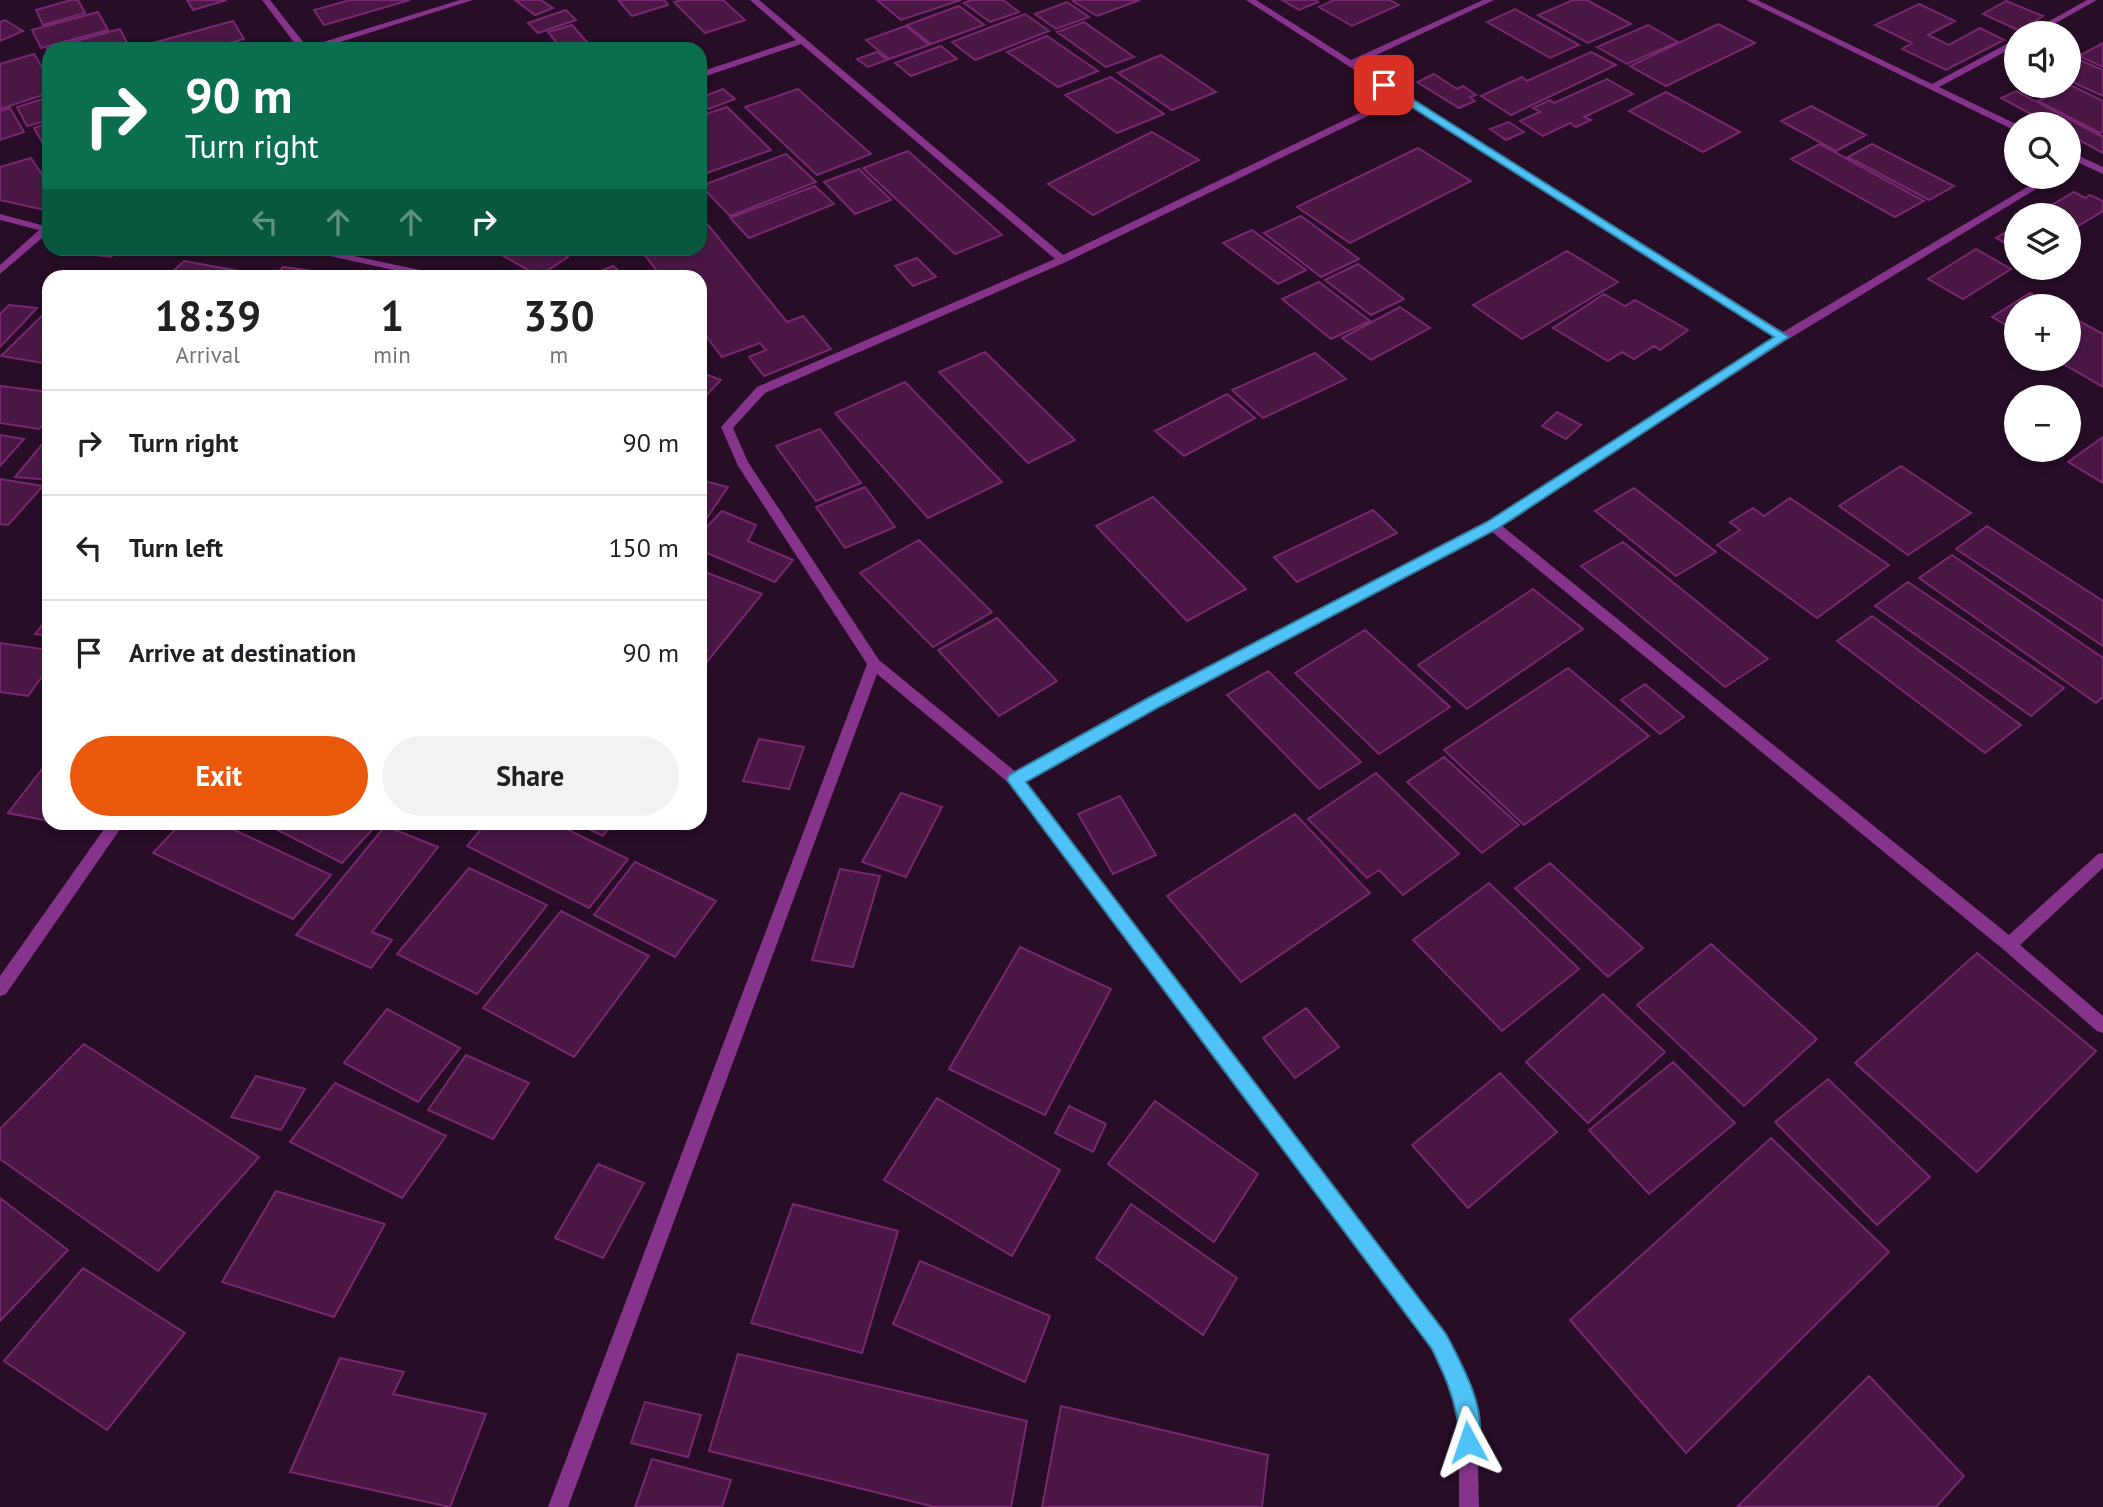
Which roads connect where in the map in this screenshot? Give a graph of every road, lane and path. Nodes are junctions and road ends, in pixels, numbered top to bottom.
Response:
1 (266, 0) edge
2 (469, 0) edge
3 (754, 0) edge
4 (1250, 0) edge
5 (1490, 0) edge
6 (1750, 0) edge
7 (2093, 0) edge
8 (2054, 21) edge
9 (802, 41) junction
10 (301, 42) edge
11 (330, 42) edge
12 (2004, 49) edge
13 (1350, 64) junction
14 (707, 73) edge
15 (1933, 87) junction
16 (1401, 96) junction
17 (2004, 122) edge
18 (2081, 160) edge
19 (2103, 171) edge
20 (2031, 189) edge
21 (0, 217) edge
22 (42, 227) edge
23 (42, 233) edge
24 (337, 256) edge
25 (1062, 260) junction
26 (405, 270) edge
27 (0, 271) edge
28 (1783, 337) junction
29 (1492, 525) junction
30 (874, 664) junction
31 (1015, 780) junction
32 (112, 830) edge
33 (2103, 859) edge
34 (2009, 945) junction
35 (0, 989) edge
36 (2103, 1026) edge
37 (558, 1507) edge
38 (1469, 1507) edge

1 - 10 street
2 - 11 street
3 - 9 street
4 - 13 street
5 - 13 street
6 - 15 street
7 - 8 street
9 - 14 street
9 - 25 street
12 - 15 street
13 - 16 street
15 - 17 street
16 - 25 street
16 - 28 street
18 - 19 street
20 - 28 street
21 - 22 street
23 - 27 street
24 - 26 street
25 - 30 street
28 - 29 street
29 - 31 street
29 - 34 street
30 - 31 street
30 - 37 street
31 - 38 street
32 - 35 street
33 - 34 street
34 - 36 street

